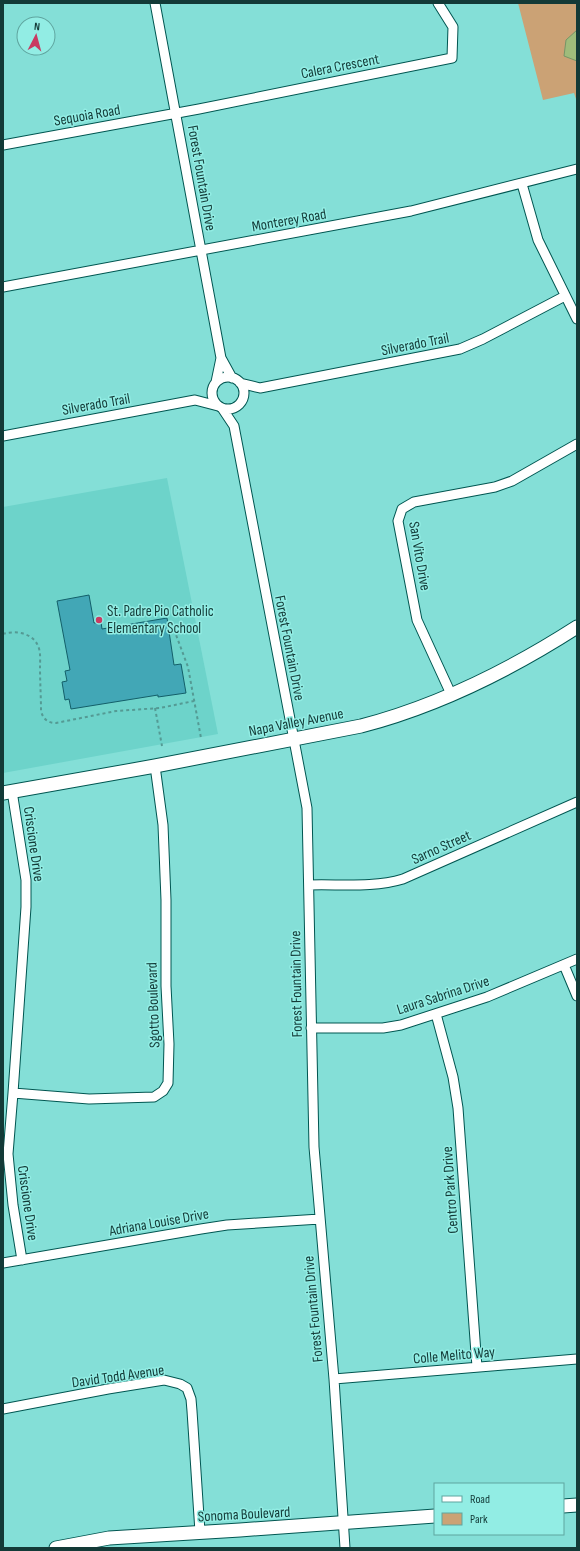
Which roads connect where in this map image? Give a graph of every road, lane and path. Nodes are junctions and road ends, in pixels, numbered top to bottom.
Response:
1 (155, 3) edge
2 (438, 3) edge
3 (176, 113) junction
4 (3, 145) edge
5 (577, 169) edge
6 (522, 184) junction
7 (201, 250) junction
8 (3, 287) edge
9 (565, 296) junction
10 (577, 319) edge
11 (221, 358) junction
12 (236, 381) junction
13 (215, 384) junction
14 (260, 388) junction
15 (195, 400) junction
16 (240, 402) junction
17 (220, 407) junction
18 (234, 426) junction
19 (3, 436) edge
20 (577, 444) edge
21 (172, 624) dead end
22 (577, 629) edge
23 (3, 634) edge
24 (451, 694) junction
25 (194, 701) junction
26 (155, 708) junction
27 (201, 738) dead end
28 (294, 739) junction
29 (162, 746) dead end
30 (155, 766) junction
31 (8, 792) edge
32 (577, 802) edge
33 (309, 885) junction
34 (577, 959) edge
35 (564, 965) junction
36 (577, 996) edge
37 (436, 1014) junction
38 (311, 1028) junction
39 (13, 1093) junction
40 (320, 1219) junction
41 (22, 1260) junction
42 (3, 1263) edge
43 (577, 1359) edge
44 (477, 1367) junction
45 (334, 1379) junction
46 (3, 1409) edge
47 (577, 1505) edge
48 (564, 1506) edge
49 (434, 1516) edge
50 (344, 1523) junction
51 (200, 1532) junction
52 (56, 1548) edge
53 (345, 1548) edge

1 - 3 street, Forest Fountain Drive
2 - 3 street, Calera Crescent
3 - 4 street, Sequoia Road
3 - 7 street, Forest Fountain Drive
5 - 6 street, Monterey Road
6 - 7 street, Monterey Road
6 - 9 street
7 - 8 street, Monterey Road
7 - 11 street, Forest Fountain Drive
9 - 10 street
9 - 14 street, Silverado Trail
11 - 12 street, Forest Fountain Drive
11 - 13 street, Forest Fountain Drive
12 - 13 street
12 - 14 street, Silverado Trail
12 - 16 street
13 - 15 street, Silverado Trail
13 - 17 street
14 - 16 street, Silverado Trail
15 - 17 street, Silverado Trail
15 - 19 street, Silverado Trail
16 - 17 street
16 - 18 street, Forest Fountain Drive
17 - 18 street, Forest Fountain Drive
18 - 28 street, Forest Fountain Drive
20 - 24 street, San Vito Drive
21 - 25 path
22 - 24 street, Napa Valley Avenue
23 - 26 path
24 - 28 street, Napa Valley Avenue
25 - 26 path
25 - 27 path
26 - 29 path
28 - 30 street, Napa Valley Avenue
28 - 33 street, Forest Fountain Drive
30 - 31 street, Napa Valley Avenue
30 - 39 street, Sgotto Boulevard
31 - 39 street, Criscione Drive
32 - 33 street, Sarno Street
33 - 38 street, Forest Fountain Drive
34 - 35 street, Laura Sabrina Drive
35 - 36 street
35 - 37 street, Laura Sabrina Drive
37 - 38 street, Laura Sabrina Drive
37 - 44 street, Centro Park Drive
38 - 40 street, Forest Fountain Drive
39 - 41 street, Criscione Drive
40 - 41 street, Adriana Louise Drive
40 - 45 street, Forest Fountain Drive
41 - 42 street, Adriana Louise Drive
43 - 44 street, Colle Melito Way
44 - 45 street, Colle Melito Way
45 - 50 street, Forest Fountain Drive
46 - 51 street, David Todd Avenue
47 - 48 street
49 - 50 street, Sonoma Boulevard
50 - 51 street, Sonoma Boulevard
50 - 53 street, Forest Fountain Drive
51 - 52 street, Sonoma Boulevard

